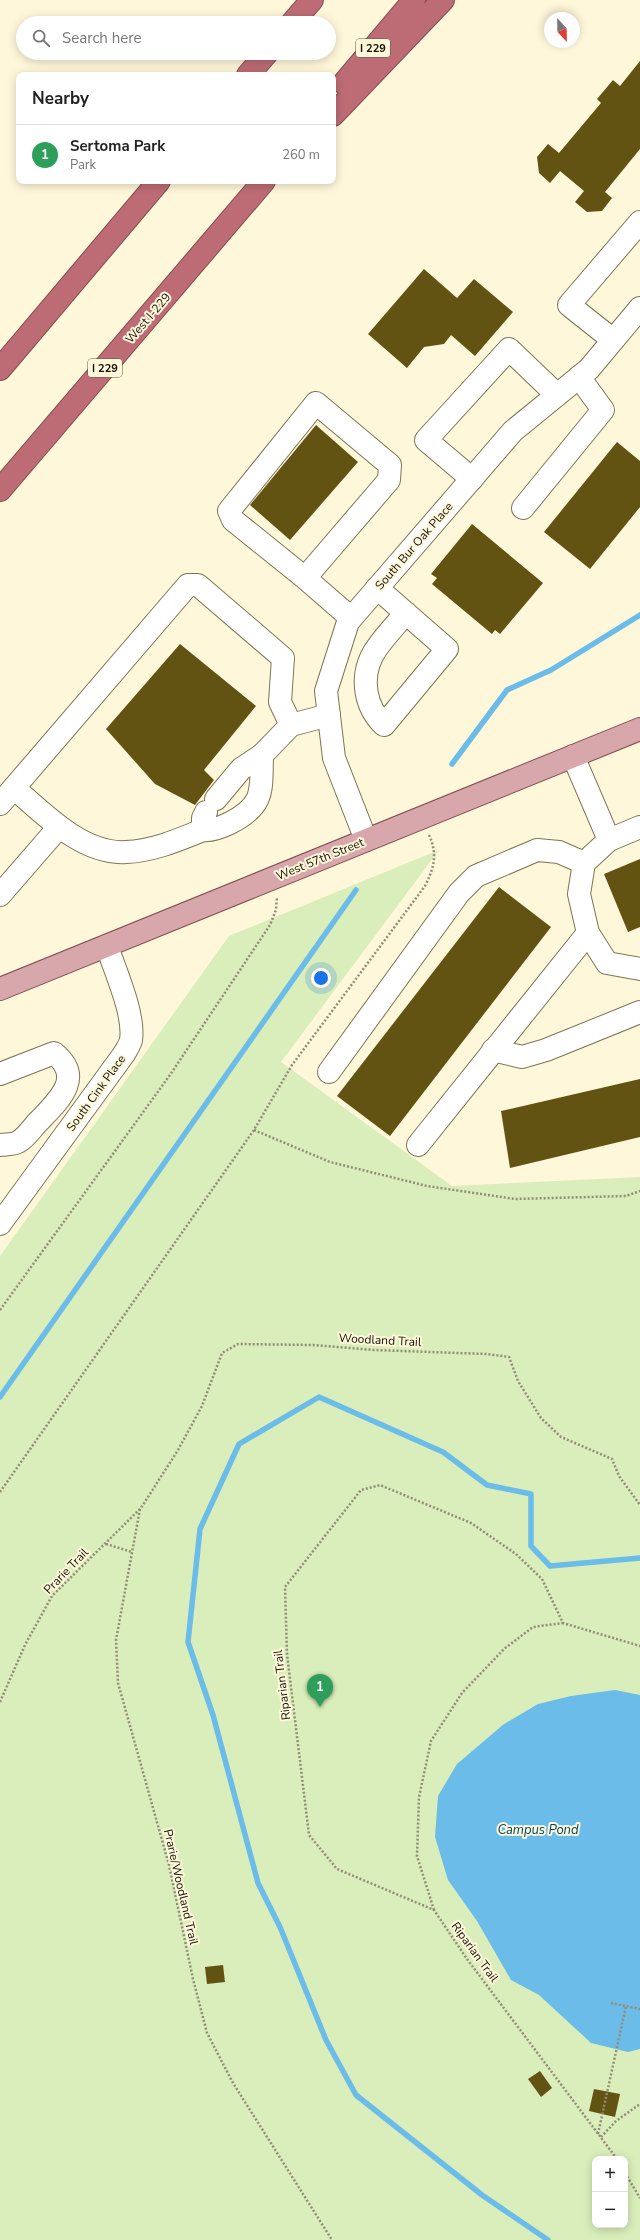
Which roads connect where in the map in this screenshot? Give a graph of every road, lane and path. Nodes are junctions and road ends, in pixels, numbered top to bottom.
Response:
1 (311, 0) edge
2 (414, 0) edge
3 (443, 0) edge
4 (299, 16) edge
5 (261, 60) edge
6 (251, 72) edge
7 (336, 93) edge
8 (336, 112) edge
9 (156, 184) edge
10 (262, 184) edge
11 (268, 184) edge
12 (640, 222) edge
13 (210, 247) junction
14 (640, 308) edge
15 (613, 340) junction
16 (0, 369) edge
17 (579, 377) junction
18 (557, 395) junction
19 (472, 479) junction
20 (0, 490) edge
21 (523, 508) dead end
22 (305, 578) junction
23 (377, 588) junction
24 (406, 613) junction
25 (351, 618) junction
26 (329, 715) junction
27 (291, 725) junction
28 (640, 729) edge
29 (262, 755) junction
30 (573, 756) junction
31 (14, 788) junction
32 (0, 804) edge
33 (208, 814) junction
34 (422, 818) junction
35 (58, 827) junction
36 (640, 827) edge
37 (366, 840) junction
38 (609, 840) junction
39 (584, 863) junction
40 (275, 878) junction
41 (0, 894) edge
42 (588, 933) junction
43 (107, 946) junction
44 (640, 968) edge
45 (0, 989) edge
46 (640, 1012) edge
47 (493, 1050) junction
48 (329, 1072) dead end
49 (0, 1074) edge
50 (254, 1130) junction
51 (0, 1145) edge
52 (418, 1145) dead end
53 (640, 1192) edge
54 (0, 1224) edge
55 (0, 1310) edge
56 (0, 1492) edge
57 (640, 1505) edge
58 (140, 1508) junction
59 (106, 1544) junction
60 (132, 1552) junction
61 (563, 1623) junction
62 (640, 1646) edge
63 (0, 1702) edge
64 (434, 1910) junction
65 (611, 2003) dead end
66 (626, 2006) junction
67 (640, 2009) edge
68 (640, 2104) edge
69 (598, 2134) junction
70 (600, 2137) junction
71 (615, 2156) edge
72 (628, 2178) edge
73 (640, 2198) edge
74 (332, 2240) edge

1 - 4 highway
2 - 7 highway, I 229
3 - 8 highway
5 - 6 highway
9 - 16 highway
10 - 13 highway, West I-229 / I 229
11 - 13 highway
12 - 15 street
13 - 20 highway, West I-229 / I 229
14 - 15 street, South Bur Oak Place
15 - 17 street, South Bur Oak Place
17 - 18 street, South Bur Oak Place
17 - 21 street
18 - 19 street, South Bur Oak Place
18 - 19 street
19 - 23 street, South Bur Oak Place
22 - 22 street
22 - 25 street
23 - 24 street
23 - 25 street, South Bur Oak Place
24 - 24 street
25 - 26 street, South Bur Oak Place
26 - 27 street
26 - 37 street, South Bur Oak Place
27 - 29 street
27 - 31 street
28 - 30 main road, West 57th Street
29 - 33 street
29 - 33 street
30 - 34 main road, West 57th Street
30 - 38 street
31 - 32 street
31 - 35 street
33 - 35 street
34 - 37 main road, West 57th Street
34 - 50 path
35 - 41 street
36 - 38 street
37 - 40 main road, West 57th Street
38 - 39 street
39 - 42 street
39 - 48 street
40 - 43 main road, West 57th Street
40 - 55 path
42 - 44 street
42 - 47 street
43 - 45 main road, West 57th Street
43 - 54 street, South Cink Place
46 - 47 street
47 - 52 street
49 - 51 street
50 - 53 path
50 - 56 path
57 - 58 path, Woodland Trail
58 - 59 path, Prarie Trail
58 - 60 path, Prarie/Woodland Trail
59 - 60 path
59 - 63 path, Prarie Trail
60 - 74 path, Prarie/Woodland Trail
61 - 62 path
61 - 64 path
61 - 64 path, Riparian Trail
64 - 69 path, Riparian Trail
65 - 66 path
66 - 67 path
66 - 69 path
68 - 70 path
69 - 70 path, Riparian Trail
70 - 71 path, Riparian Trail
72 - 73 path

